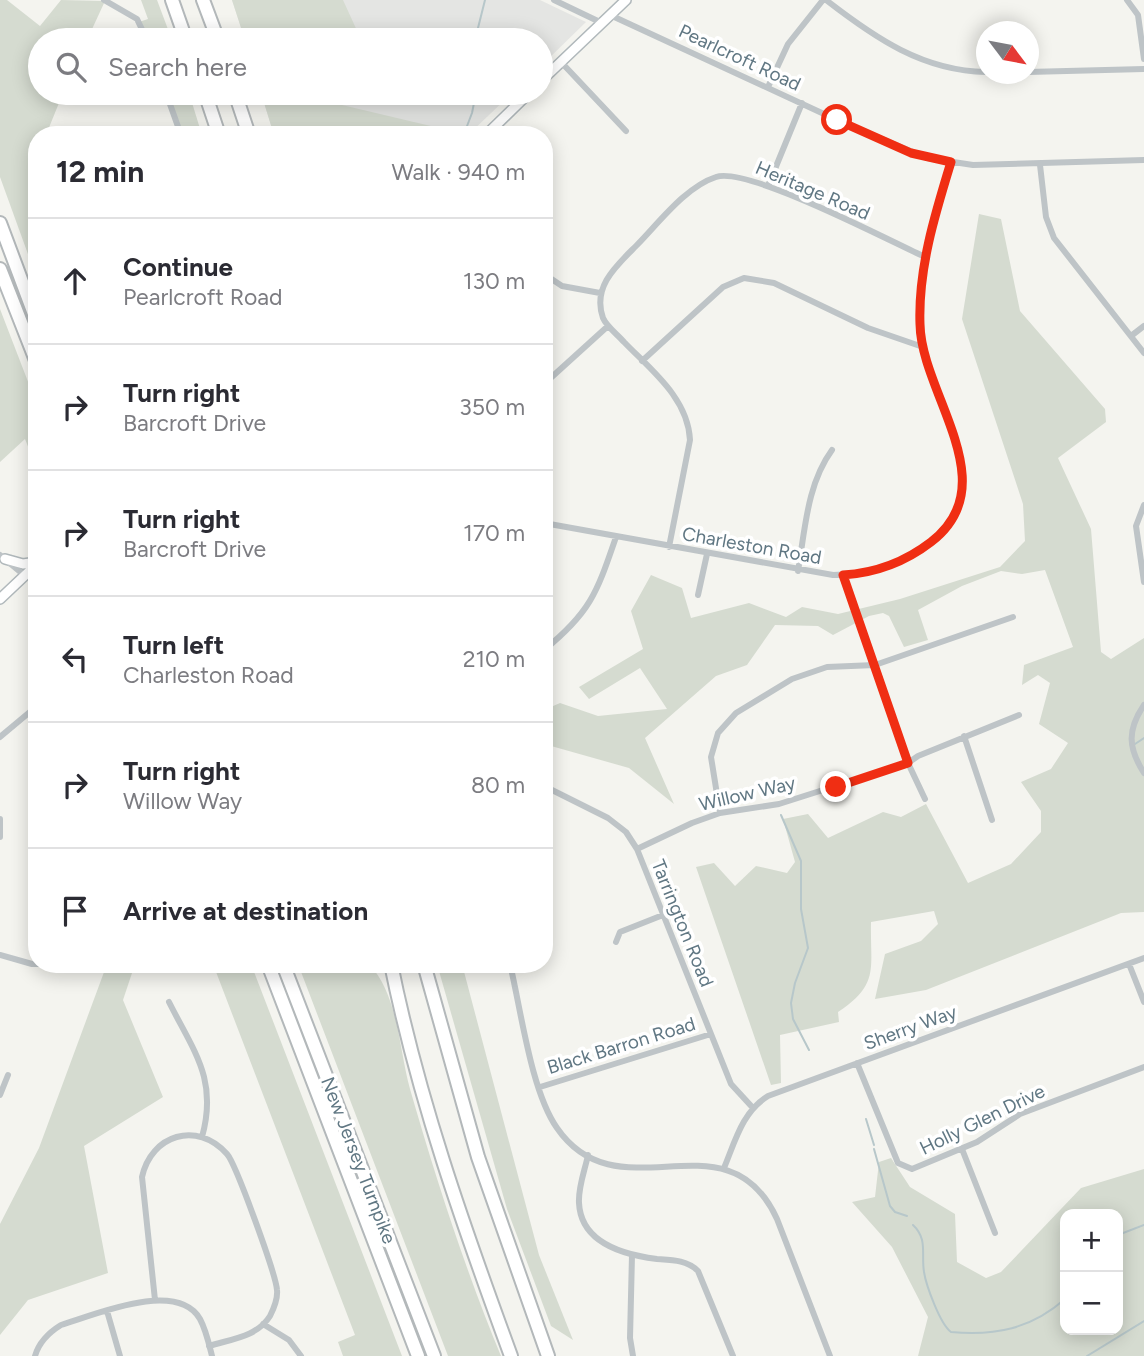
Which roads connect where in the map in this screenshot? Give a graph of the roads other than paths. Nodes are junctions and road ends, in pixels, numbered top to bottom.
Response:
1 (104, 0) edge
2 (172, 0) edge
3 (203, 0) edge
4 (554, 0) edge
5 (626, 0) edge
6 (824, 0) edge
7 (1127, 0) edge
8 (610, 15) junction
9 (602, 23) junction
10 (141, 28) edge
11 (182, 28) edge
12 (214, 28) edge
13 (1144, 59) edge
14 (561, 62) junction
15 (1144, 69) edge
16 (553, 70) edge
17 (976, 71) edge
18 (1039, 72) edge
19 (768, 86) junction
20 (802, 103) junction
21 (170, 105) edge
22 (209, 105) edge
23 (239, 105) edge
24 (517, 105) edge
25 (178, 126) edge
26 (216, 126) edge
27 (245, 126) edge
28 (495, 126) edge
29 (626, 131) dead end
30 (1144, 160) edge
31 (951, 162) junction
32 (1040, 165) junction
33 (768, 186) junction
34 (0, 223) edge
35 (927, 258) junction
36 (0, 269) edge
37 (553, 280) edge
38 (600, 293) junction
39 (28, 299) edge
40 (608, 326) junction
41 (1144, 326) edge
42 (1131, 336) junction
43 (28, 340) edge
44 (923, 347) junction
45 (1144, 353) edge
46 (642, 361) junction
47 (553, 376) edge
48 (832, 450) dead end
49 (1144, 505) edge
50 (553, 525) edge
51 (616, 537) junction
52 (669, 547) junction
53 (707, 554) junction
54 (2, 557) edge
55 (28, 564) edge
56 (28, 571) edge
57 (798, 571) junction
58 (24, 575) junction
59 (843, 575) junction
60 (1144, 582) edge
61 (698, 595) dead end
62 (0, 599) edge
63 (1013, 617) dead end
64 (553, 642) edge
65 (875, 665) junction
66 (1144, 705) edge
67 (28, 714) edge
68 (1019, 715) dead end
69 (964, 736) junction
70 (0, 737) edge
71 (908, 763) junction
72 (1144, 773) edge
73 (553, 790) edge
74 (925, 799) dead end
75 (720, 814) junction
76 (0, 818) edge
77 (992, 820) dead end
78 (0, 837) edge
79 (637, 849) junction
80 (663, 915) junction
81 (615, 942) dead end
82 (0, 955) edge
83 (1144, 958) edge
84 (28, 963) edge
85 (1129, 964) junction
86 (271, 973) edge
87 (286, 973) edge
88 (393, 973) edge
89 (427, 973) edge
90 (512, 973) edge
91 (169, 1002) dead end
92 (1144, 1002) edge
93 (711, 1034) junction
94 (857, 1063) junction
95 (1144, 1067) edge
96 (8, 1075) dead end
97 (540, 1087) junction
98 (0, 1095) edge
99 (753, 1108) junction
100 (202, 1137) junction
101 (962, 1149) junction
102 (588, 1155) junction
103 (724, 1168) junction
104 (995, 1233) dead end
105 (632, 1255) junction
106 (155, 1300) junction
107 (107, 1311) junction
108 (263, 1324) junction
109 (209, 1346) junction
110 (36, 1356) edge
111 (120, 1356) edge
112 (212, 1356) edge
113 (301, 1356) edge
114 (418, 1356) edge
115 (434, 1356) edge
116 (511, 1356) edge
117 (548, 1356) edge
118 (634, 1356) edge
119 (733, 1356) edge
120 (831, 1356) edge

1 - 10 street
2 - 11 highway
3 - 12 highway
4 - 9 street
5 - 8 street
6 - 17 street
6 - 19 street
7 - 13 street
8 - 9 street
8 - 19 street, Pearlcroft Road
9 - 14 street
14 - 16 street
14 - 29 street
15 - 18 street
19 - 20 street, Pearlcroft Road
20 - 31 street, Pearlcroft Road
20 - 33 street
21 - 25 street
22 - 26 highway
23 - 27 highway
24 - 28 street
30 - 32 street, Pearlcroft Road
31 - 32 street, Pearlcroft Road
31 - 35 street
32 - 42 street
33 - 35 street, Heritage Road
33 - 38 street, Heritage Road
34 - 39 highway
35 - 44 street
36 - 43 highway
37 - 38 street
38 - 40 street
40 - 46 street
40 - 47 street
41 - 42 street
42 - 45 street
44 - 46 street
44 - 59 street
46 - 52 street
48 - 57 street
49 - 60 street
50 - 51 street, Charleston Road
51 - 52 street, Charleston Road
51 - 64 street
52 - 53 street, Charleston Road
53 - 57 street, Charleston Road
53 - 61 street
54 - 55 street
54 - 58 street
56 - 58 street
57 - 59 street, Charleston Road
58 - 62 street
59 - 65 street, Charleston Road
63 - 65 street
65 - 71 street, Charleston Road
65 - 75 street
66 - 72 street
67 - 70 street
68 - 69 street, Willow Way
69 - 71 street, Willow Way
69 - 77 street
71 - 74 street, Charleston Road
71 - 75 street, Willow Way
73 - 79 street, Tarrington Road
75 - 79 street, Willow Way
76 - 78 street
79 - 80 street, Tarrington Road
80 - 81 street
80 - 93 street, Tarrington Road
82 - 84 street
83 - 85 street, Sherry Way
85 - 92 street
85 - 94 street, Sherry Way
86 - 114 highway, New Jersey Turnpike
87 - 115 highway, New Jersey Turnpike
88 - 116 highway
89 - 117 highway
90 - 97 street
91 - 100 street
93 - 97 street, Black Barron Road
93 - 99 street, Tarrington Road
94 - 99 street, Sherry Way
94 - 101 street, Holly Glen Drive
95 - 101 street, Holly Glen Drive
96 - 98 street
97 - 102 street
99 - 103 street
100 - 106 street
100 - 108 street
101 - 104 street
102 - 103 street
102 - 105 street
103 - 120 street
105 - 118 street
105 - 119 street
106 - 107 street
106 - 109 street
107 - 110 street
107 - 111 street
108 - 109 street
108 - 113 street
109 - 112 street

